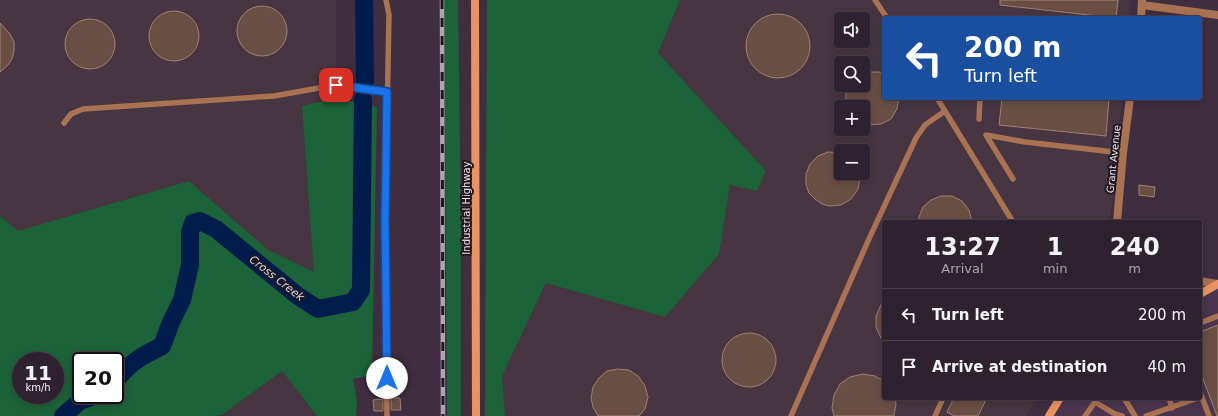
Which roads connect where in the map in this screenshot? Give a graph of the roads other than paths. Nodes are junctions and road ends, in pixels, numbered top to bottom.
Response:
1 (386, 0) edge
2 (474, 0) edge
3 (875, 0) edge
4 (1142, 3) edge
5 (1218, 15) edge
6 (886, 16) edge
7 (1140, 16) edge
8 (387, 92) junction
9 (938, 100) edge
10 (980, 100) edge
11 (1130, 100) edge
12 (945, 111) junction
13 (979, 119) dead end
14 (64, 123) dead end
15 (1123, 153) junction
16 (1013, 179) dead end
17 (1013, 220) edge
18 (1117, 220) edge
19 (1202, 281) edge
20 (1218, 284) edge
21 (1202, 293) edge
22 (1218, 316) edge
23 (1202, 322) edge
24 (942, 400) edge
25 (1059, 400) edge
26 (1126, 400) edge
27 (1169, 400) edge
28 (1191, 400) edge
29 (1202, 400) edge
30 (1172, 408) junction
31 (387, 416) edge
32 (476, 416) edge
33 (791, 416) edge
34 (936, 416) edge
35 (1049, 416) edge
36 (1084, 416) edge
37 (1122, 416) edge
38 (1135, 416) edge
39 (1146, 416) edge
40 (1209, 416) edge

1 - 8 lane
2 - 32 main road, Industrial Highway
3 - 6 lane
4 - 5 street
4 - 7 street
8 - 14 lane
8 - 31 lane
9 - 12 lane
10 - 13 lane
11 - 15 street, Grant Avenue
12 - 17 lane
12 - 33 lane
15 - 16 lane
15 - 18 street, Grant Avenue
19 - 20 street
20 - 21 main road
22 - 23 lane
24 - 34 lane
25 - 35 main road
26 - 38 lane
27 - 30 lane
28 - 30 lane
29 - 40 lane
30 - 39 lane
36 - 37 lane

